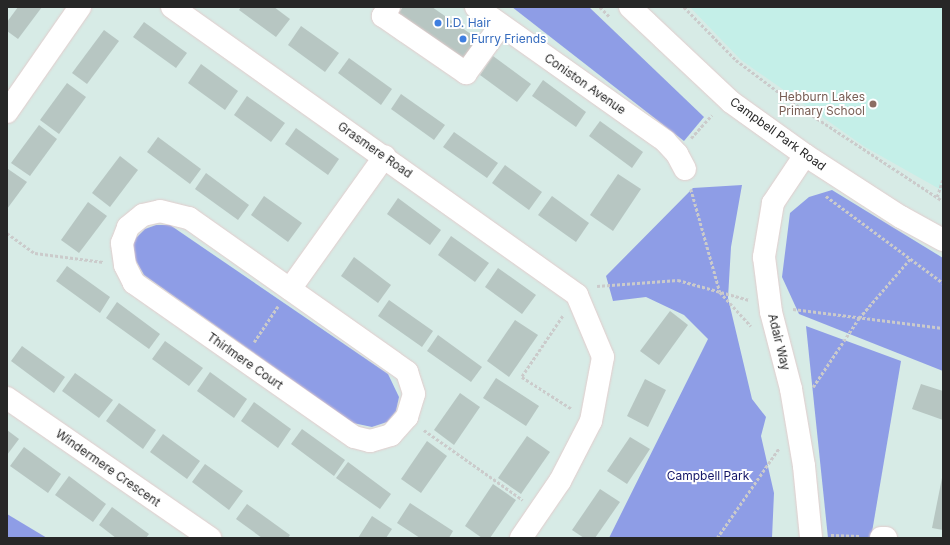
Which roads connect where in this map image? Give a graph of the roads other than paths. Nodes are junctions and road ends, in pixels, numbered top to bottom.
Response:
1 (80, 7) edge
2 (172, 7) edge
3 (389, 7) edge
4 (476, 7) edge
5 (630, 7) edge
6 (501, 25) junction
7 (7, 112) edge
8 (805, 155) junction
9 (385, 156) junction
10 (681, 162) road end
11 (943, 240) edge
12 (290, 289) junction
13 (7, 398) edge
14 (812, 536) edge
15 (210, 538) edge
16 (521, 538) edge

1 - 7 street
2 - 9 street, Grasmere Road
3 - 6 street
4 - 6 street, Coniston Avenue
5 - 8 street, Campbell Park Road
6 - 10 street, Coniston Avenue
8 - 11 street, Campbell Park Road
8 - 14 street, Adair Way
9 - 12 street
9 - 16 street, Grasmere Road
12 - 12 street, Thirlmere Court
13 - 15 street, Windermere Crescent

